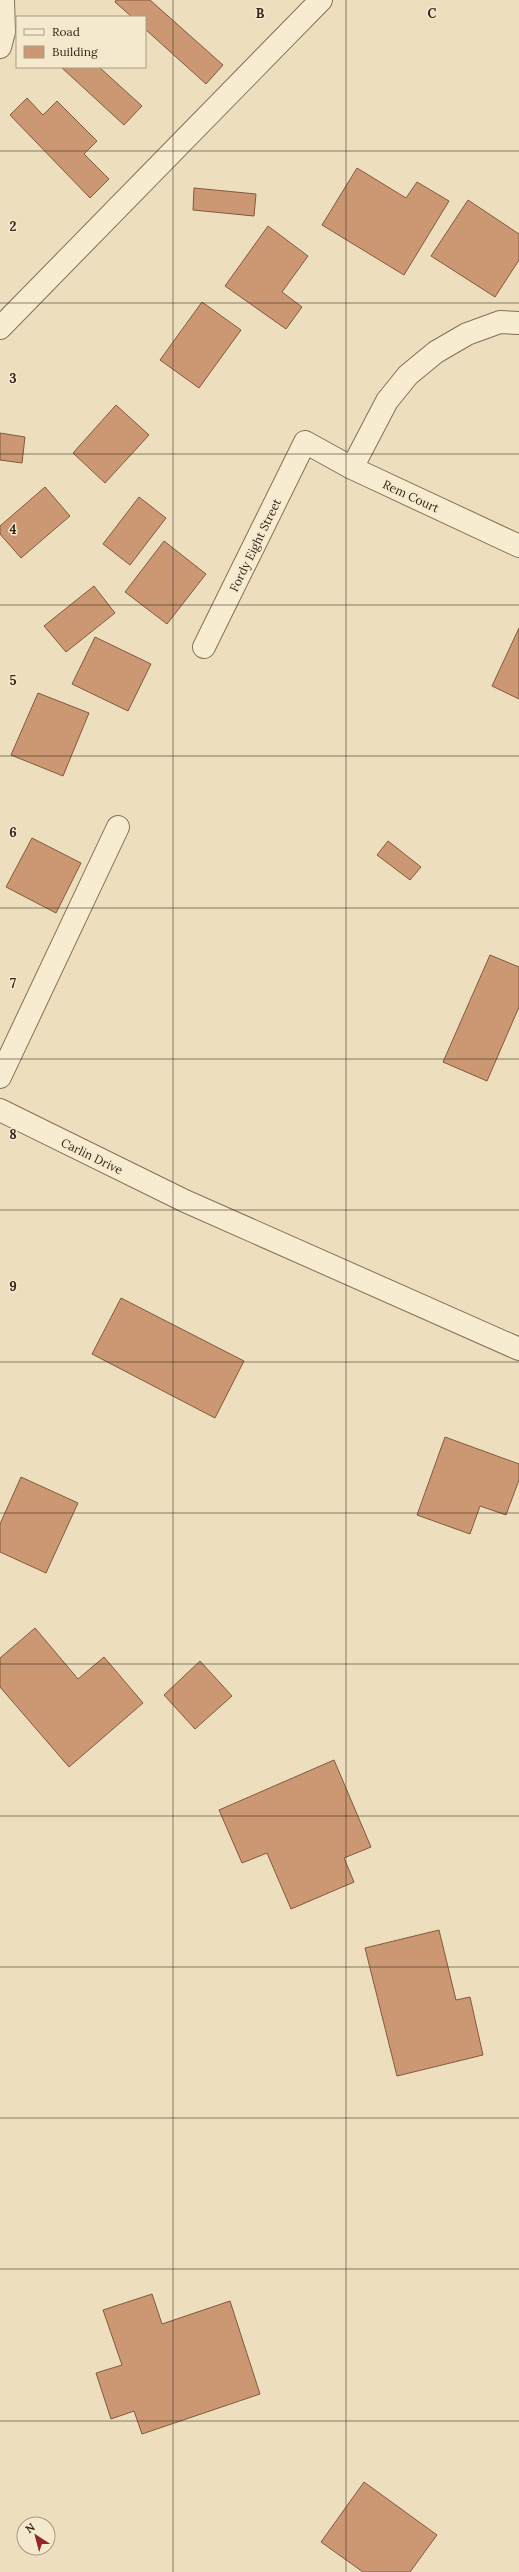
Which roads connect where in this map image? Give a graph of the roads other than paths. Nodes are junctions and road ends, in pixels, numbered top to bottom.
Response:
1 (3, 0) edge
2 (321, 0) edge
3 (0, 47) edge
4 (519, 323) edge
5 (0, 328) edge
6 (306, 442) joint
7 (352, 468) junction
8 (519, 546) edge
9 (204, 647) dead end
10 (118, 827) dead end
11 (0, 1077) edge
12 (0, 1110) edge
13 (519, 1349) edge

1 - 3 street
2 - 5 street
4 - 7 street
6 - 7 street, Rem Court
6 - 9 street, Fordy Eight Street
7 - 8 street, Rem Court
10 - 11 street
12 - 13 street, Carlin Drive

